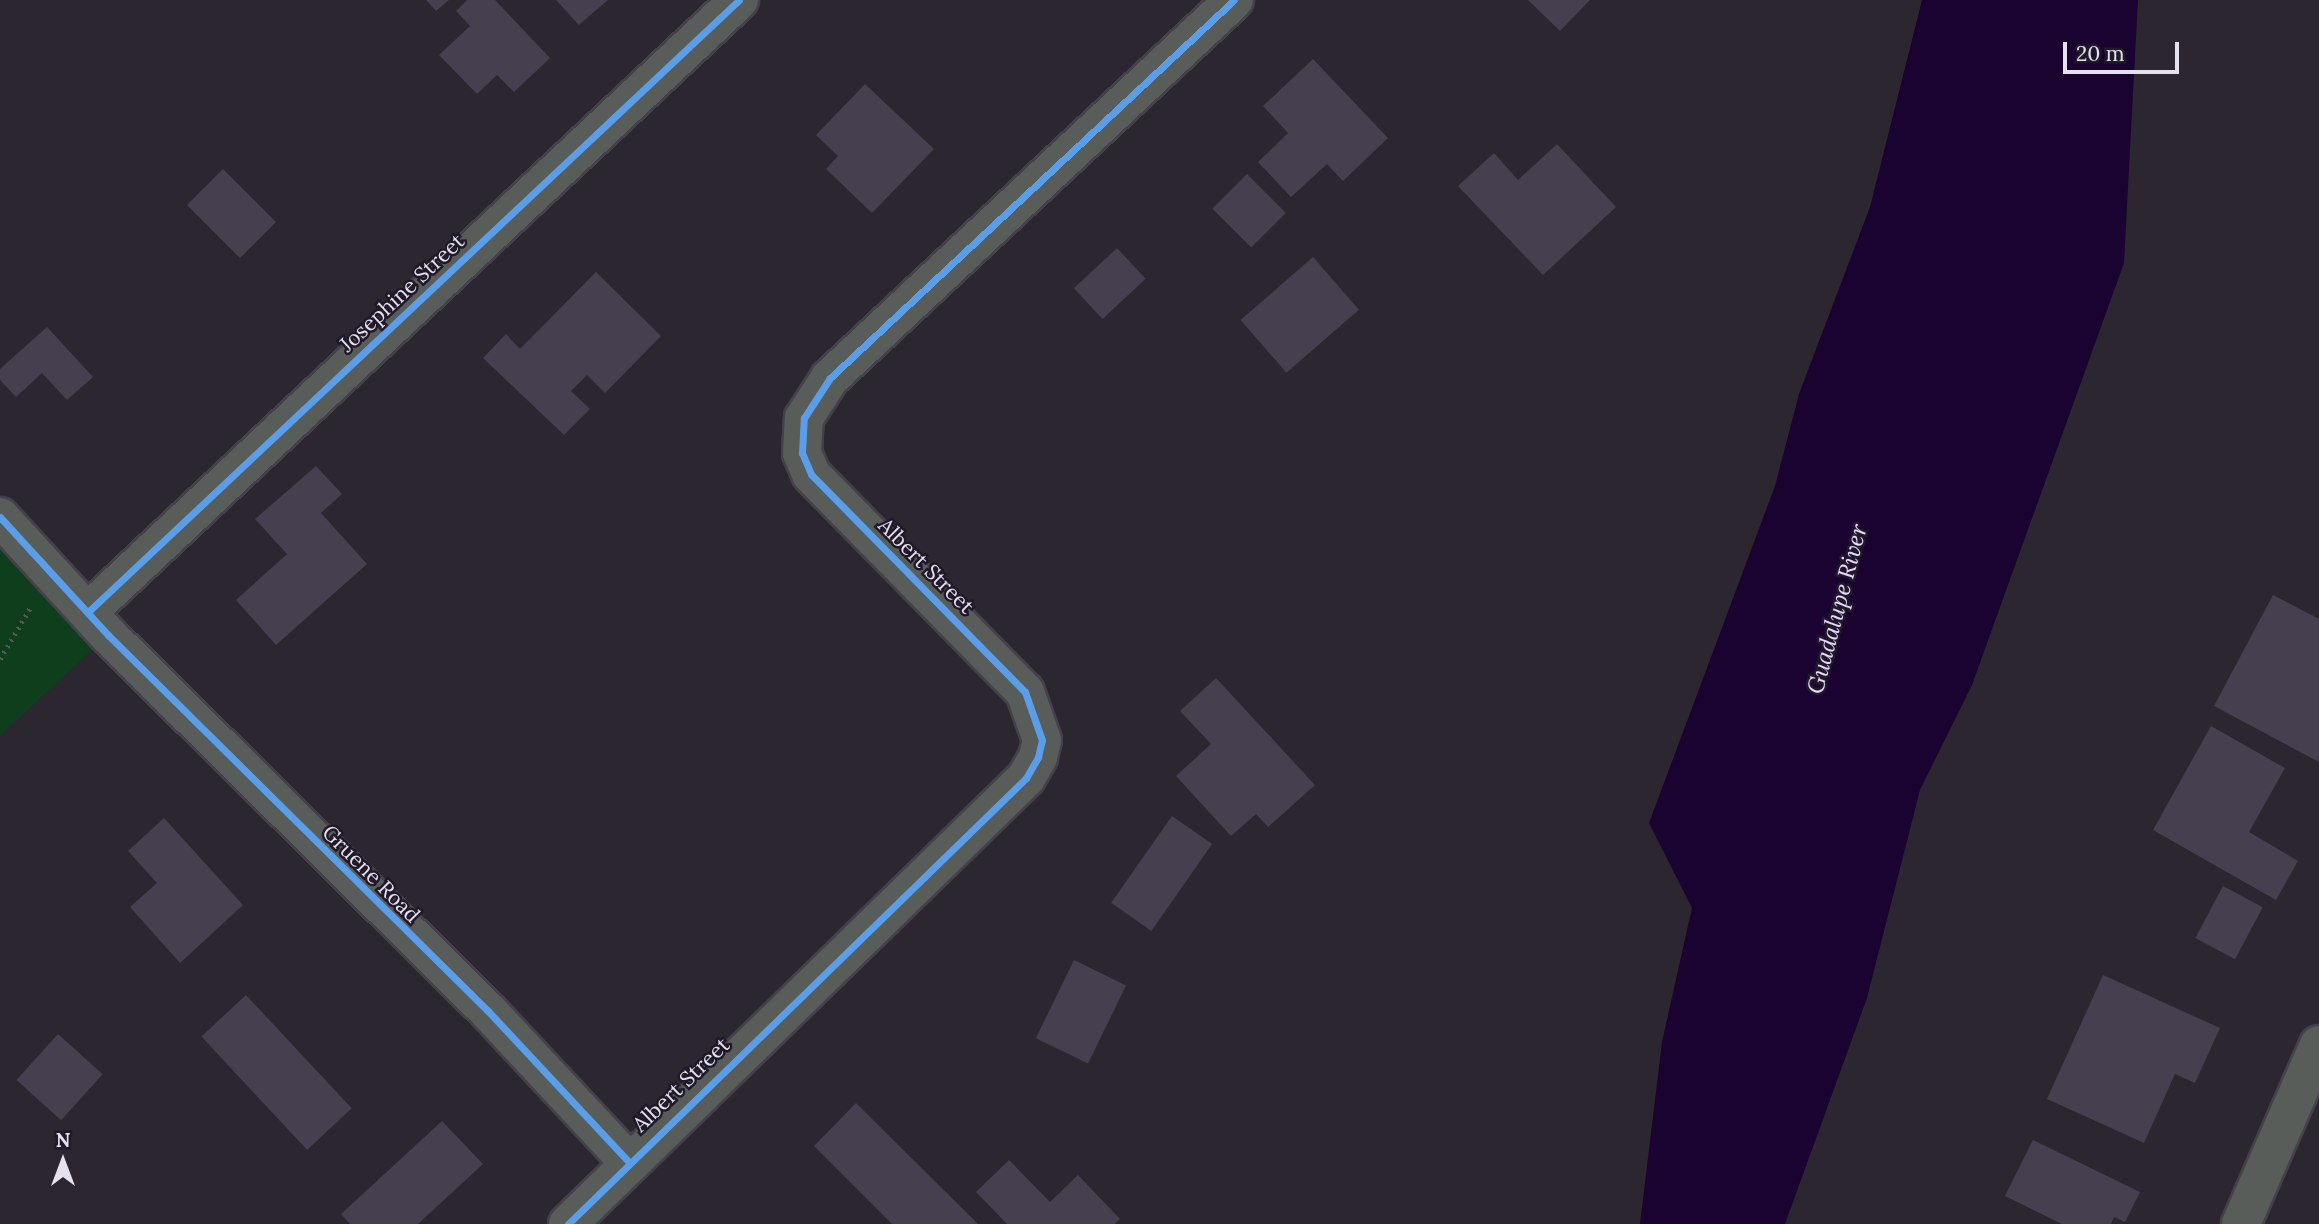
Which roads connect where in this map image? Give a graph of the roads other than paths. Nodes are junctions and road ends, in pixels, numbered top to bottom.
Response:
1 (739, 0) edge
2 (1234, 0) edge
3 (0, 517) edge
4 (89, 611) junction
5 (2314, 1069) edge
6 (628, 1160) junction
7 (567, 1222) edge
8 (2241, 1224) edge

1 - 4 street, Josephine Street
2 - 6 street, Albert Street
3 - 4 street, Gruene Road
4 - 6 street, Gruene Road
5 - 8 street
6 - 7 street

